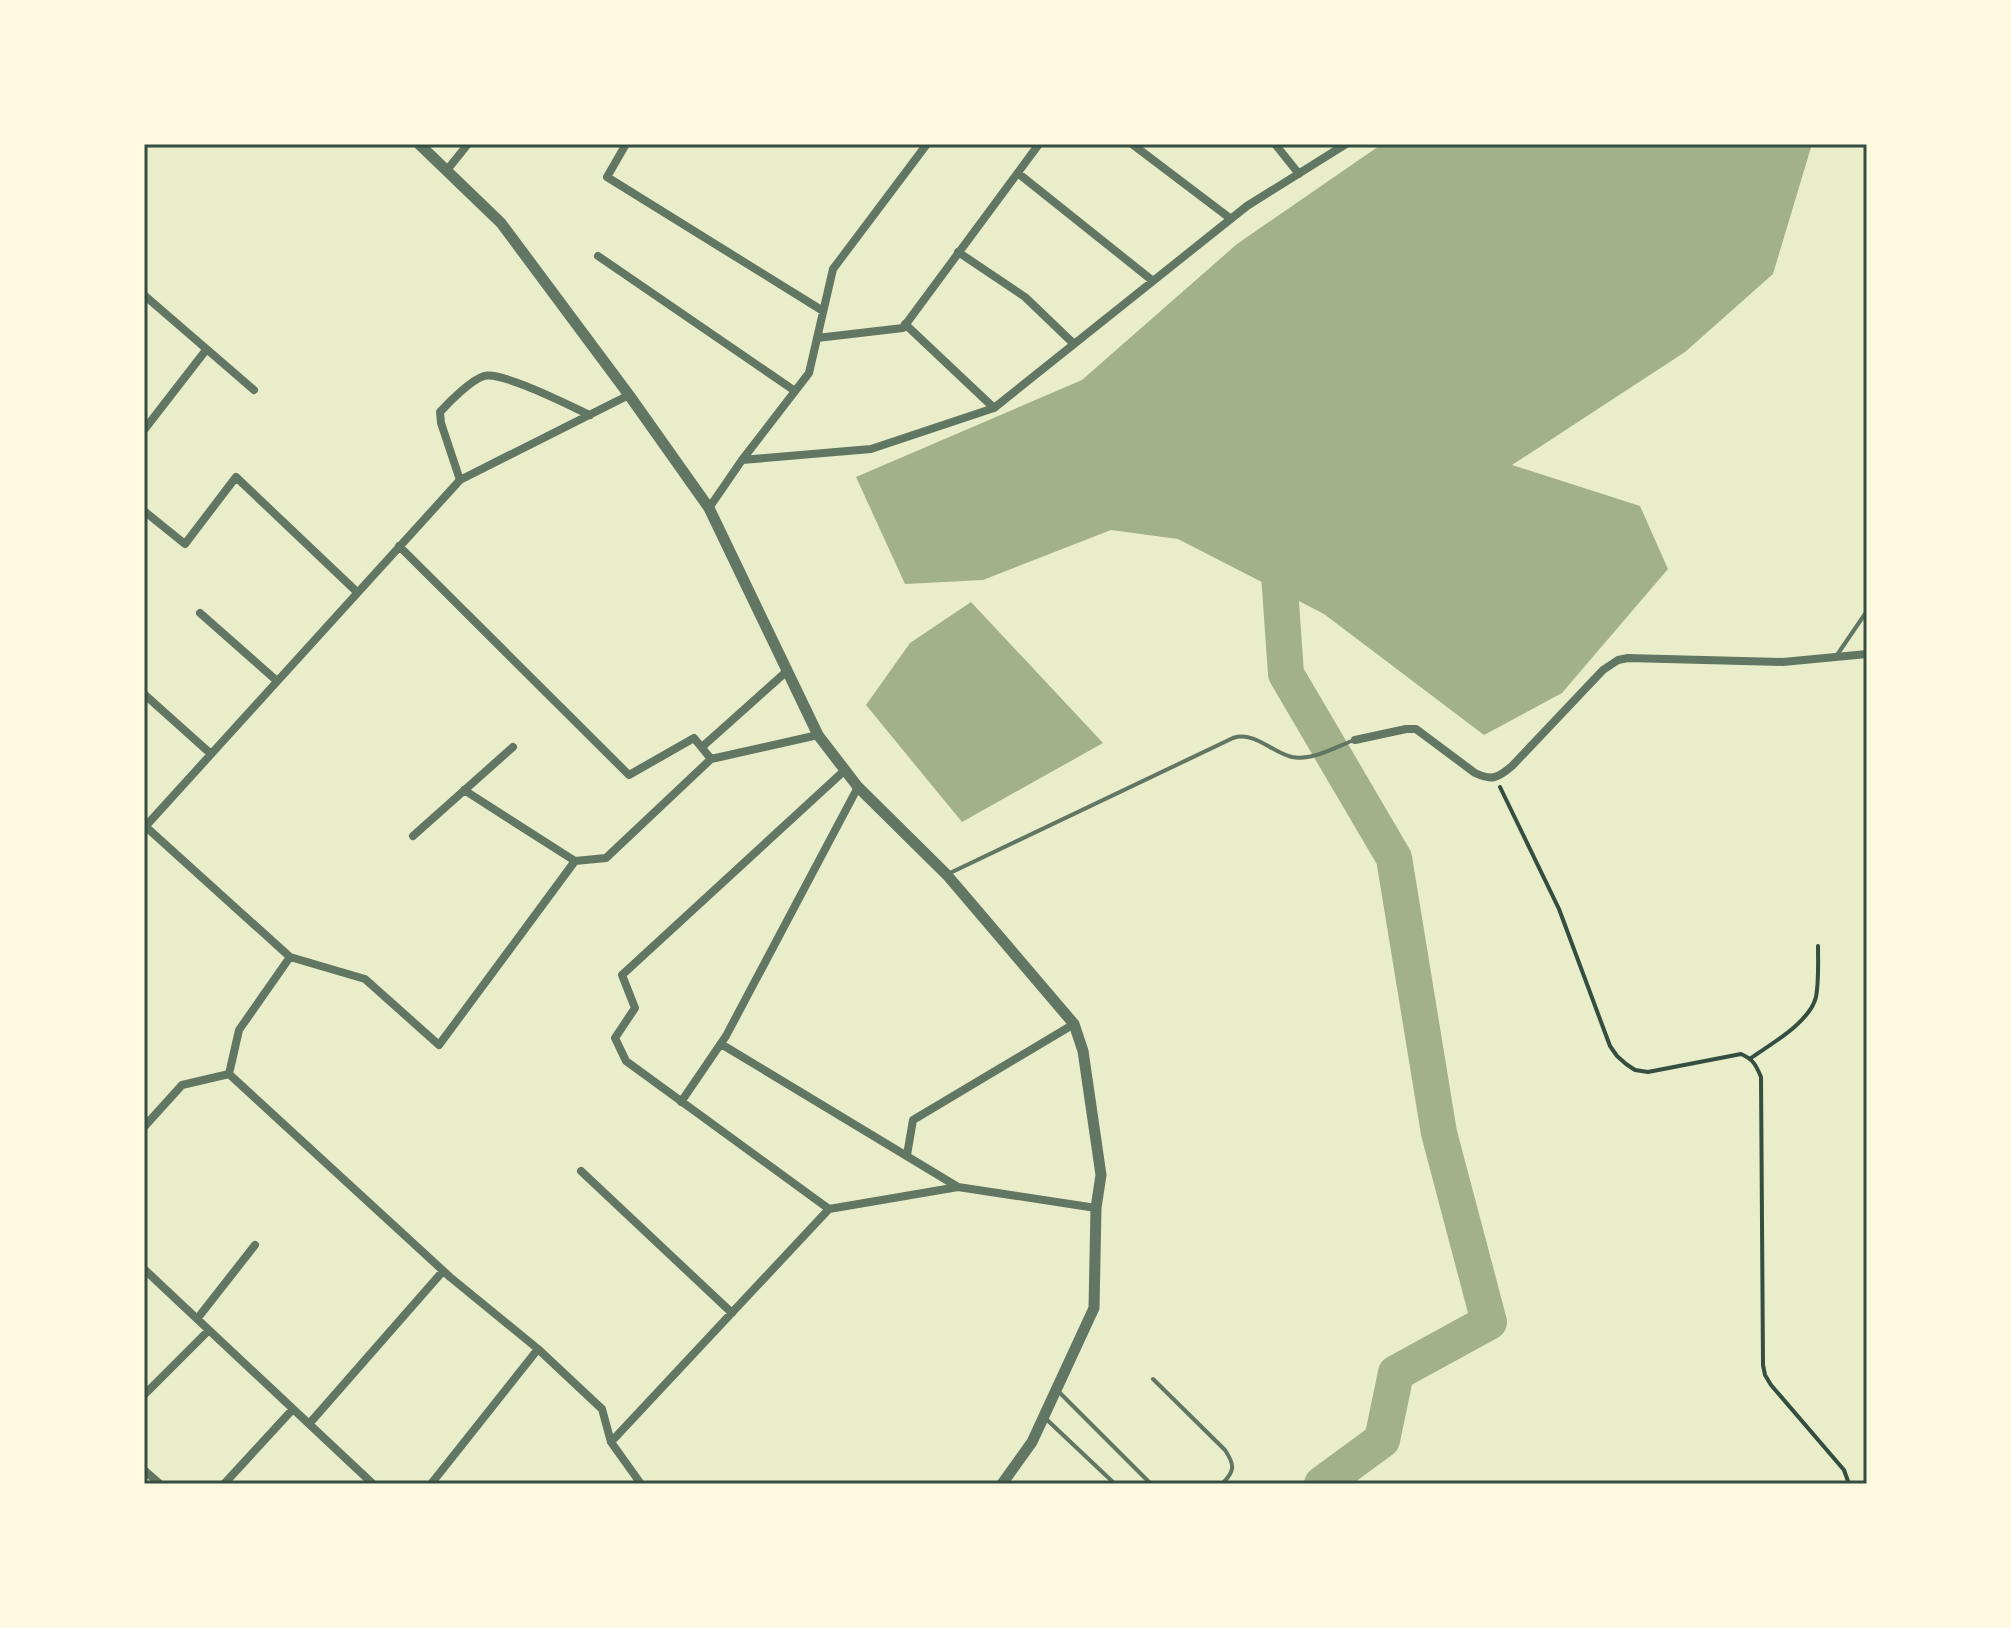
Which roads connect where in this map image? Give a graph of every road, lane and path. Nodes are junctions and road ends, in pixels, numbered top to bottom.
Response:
1 (419, 144) edge
2 (468, 144) edge
3 (626, 144) edge
4 (927, 144) edge
5 (1039, 144) edge
6 (1132, 144) edge
7 (1275, 144) edge
8 (1346, 144) edge
9 (447, 170) junction
10 (1019, 174) junction
11 (1299, 174) junction
12 (1231, 219) junction
13 (958, 252) junction
14 (598, 256) dead end
15 (1153, 281) junction
16 (144, 295) edge
17 (823, 311) junction
18 (905, 324) junction
19 (817, 338) junction
20 (1074, 344) junction
21 (206, 350) junction
22 (254, 390) dead end
23 (795, 391) junction
24 (629, 395) junction
25 (994, 408) junction
26 (590, 415) junction
27 (144, 430) edge
28 (742, 460) junction
29 (460, 480) junction
30 (709, 508) junction
31 (144, 511) edge
32 (399, 546) junction
33 (357, 592) junction
34 (1867, 611) edge
35 (200, 613) dead end
36 (1867, 654) edge
37 (1836, 657) junction
38 (787, 671) junction
39 (277, 681) junction
40 (144, 694) edge
41 (818, 735) junction
42 (1355, 740) joint
43 (513, 747) dead end
44 (702, 747) junction
45 (211, 754) junction
46 (711, 759) junction
47 (845, 770) junction
48 (1495, 778) junction
49 (858, 787) junction
50 (464, 790) junction
51 (145, 827) edge
52 (413, 836) dead end
53 (575, 861) junction
54 (947, 875) junction
55 (1818, 946) dead end
56 (290, 957) junction
57 (1074, 1024) junction
58 (721, 1044) junction
59 (1751, 1058) junction
60 (229, 1074) junction
61 (681, 1102) junction
62 (144, 1127) edge
63 (907, 1155) junction
64 (581, 1171) dead end
65 (958, 1187) junction
66 (1096, 1208) junction
67 (829, 1209) junction
68 (255, 1245) dead end
69 (144, 1269) edge
70 (443, 1271) junction
71 (732, 1313) junction
72 (197, 1319) junction
73 (209, 1330) junction
74 (538, 1349) junction
75 (1153, 1379) dead end
76 (1056, 1389) junction
77 (144, 1395) edge
78 (293, 1409) junction
79 (1043, 1416) junction
80 (309, 1424) junction
81 (611, 1442) junction
82 (144, 1470) edge
83 (371, 1483) edge
84 (160, 1484) edge
85 (224, 1484) edge
86 (431, 1484) edge
87 (641, 1484) edge
88 (1002, 1484) edge
89 (1115, 1484) edge
90 (1151, 1484) edge
91 (1222, 1484) edge
92 (1849, 1484) edge

1 - 9 street
2 - 9 street
3 - 17 street
4 - 17 street
5 - 10 street
6 - 12 street
7 - 11 street
8 - 11 street
9 - 24 street
10 - 13 street
10 - 15 street
11 - 12 street
12 - 15 street
13 - 18 street
13 - 20 street
14 - 23 street
15 - 20 street
16 - 21 street
17 - 19 street
18 - 19 street
18 - 25 street
19 - 23 street
20 - 25 street
21 - 22 street
21 - 27 street
23 - 28 street
24 - 26 street
24 - 30 street
25 - 28 street
26 - 29 street
26 - 29 street
28 - 30 street
29 - 32 street
30 - 38 street
31 - 33 street
32 - 33 street
32 - 44 street
33 - 39 street
34 - 37 lane
35 - 39 street
36 - 37 street
37 - 48 street
38 - 41 street
38 - 44 street
39 - 45 street
40 - 45 street
41 - 46 street
41 - 47 street
42 - 48 street
42 - 54 lane
43 - 50 street
44 - 46 street
45 - 51 street
46 - 53 street
47 - 49 street
47 - 61 street
48 - 59 path
49 - 54 street
49 - 58 street
50 - 52 street
50 - 53 street
51 - 56 street
53 - 56 street
54 - 57 street
55 - 59 path
56 - 60 street
57 - 63 street
57 - 66 street
58 - 61 street
58 - 63 street
59 - 92 path
60 - 62 street
60 - 70 street
61 - 67 street
63 - 65 street
64 - 71 street
65 - 66 street
65 - 67 street
66 - 76 street
67 - 71 street
68 - 72 street
69 - 72 street
70 - 74 street
70 - 80 street
71 - 81 street
72 - 73 street
73 - 77 street
73 - 78 street
74 - 81 street
74 - 86 street
75 - 91 lane
76 - 79 street
76 - 90 lane
78 - 80 street
78 - 85 street
79 - 88 street
79 - 89 lane
80 - 83 street
81 - 87 street
82 - 84 street

